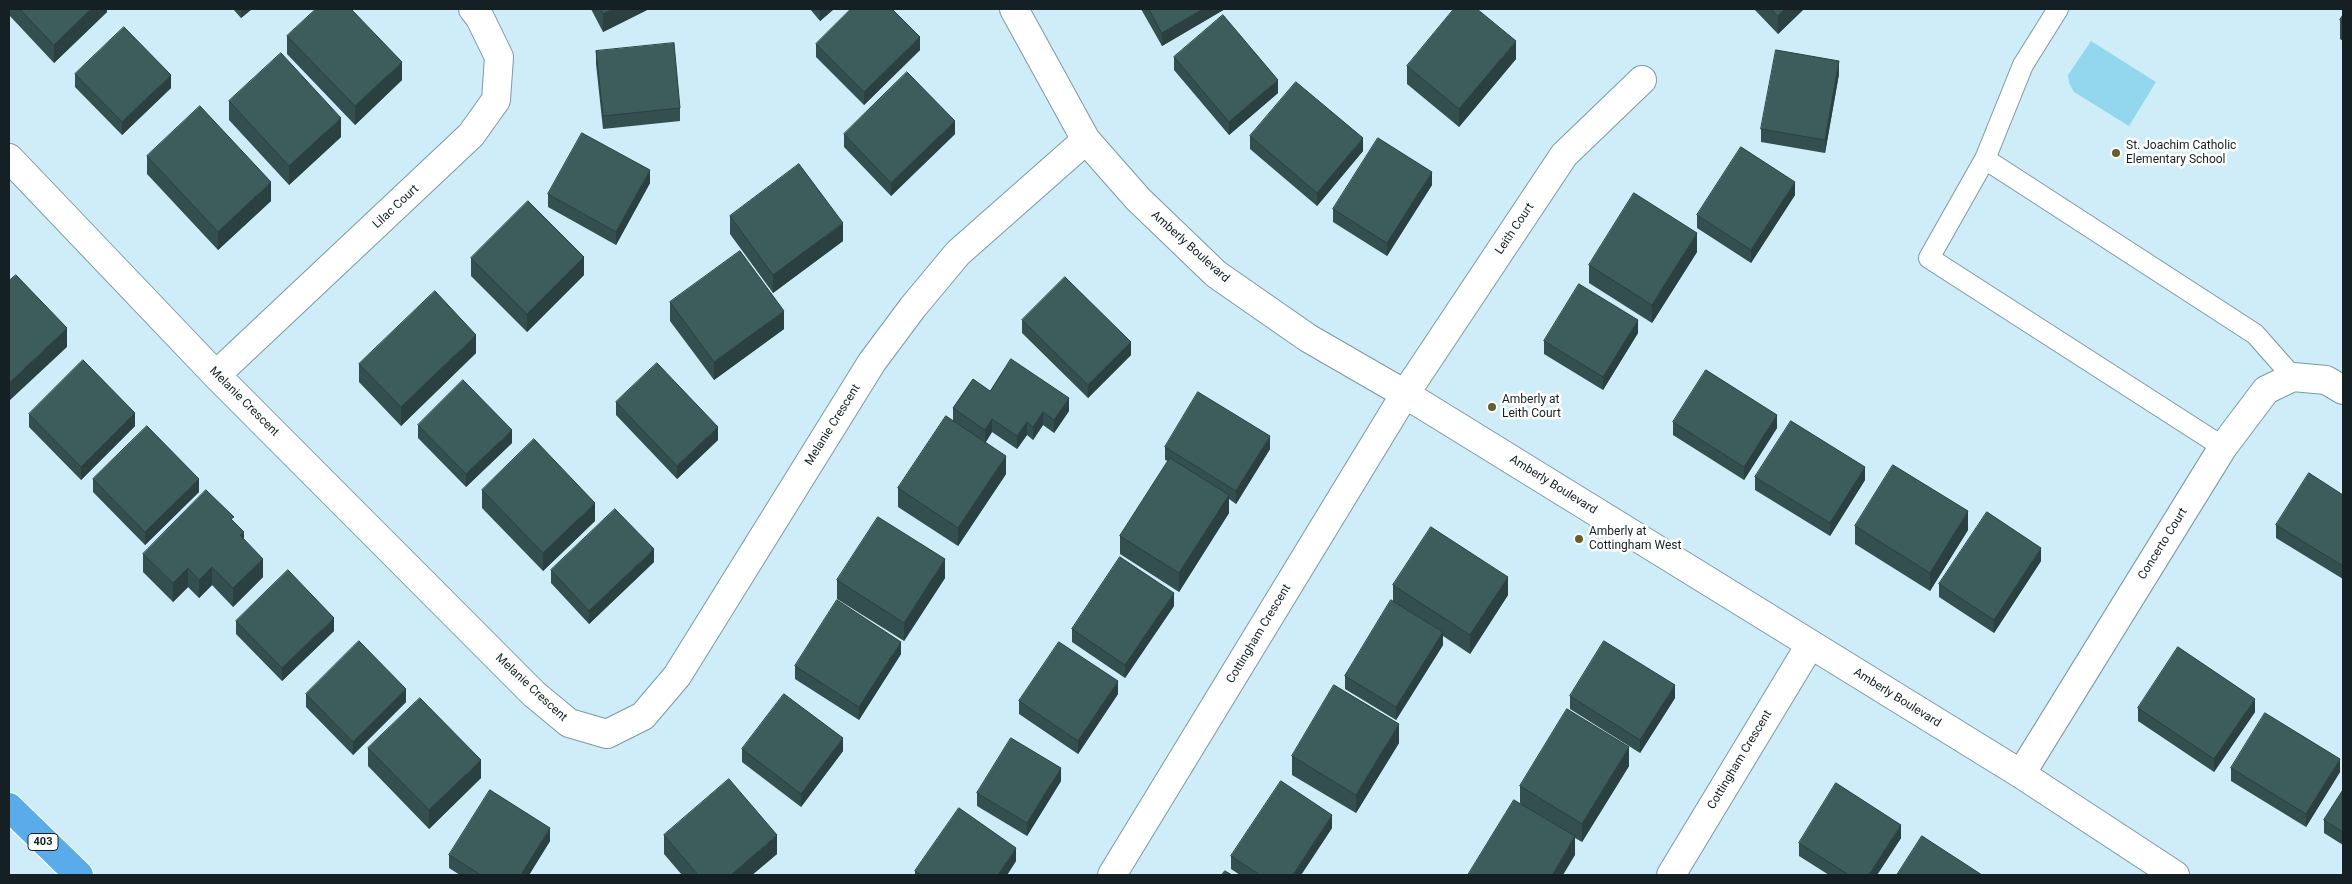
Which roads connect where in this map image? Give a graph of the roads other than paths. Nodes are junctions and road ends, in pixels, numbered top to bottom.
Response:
1 (472, 9) edge
2 (1014, 9) edge
3 (2058, 9) edge
4 (1642, 80) dead end
5 (1086, 140) junction
6 (9, 158) edge
7 (1985, 159) junction
8 (216, 374) junction
9 (2293, 377) junction
10 (2343, 390) edge
11 (1405, 394) junction
12 (2223, 447) junction
13 (1810, 645) junction
14 (2021, 774) junction
15 (9, 807) edge
16 (79, 875) edge
17 (1112, 875) edge
18 (1671, 875) edge
19 (2175, 875) edge

1 - 8 street, Lilac Court
2 - 5 street, Amberly Boulevard
3 - 7 lane
4 - 11 street, Leith Court
5 - 8 street, Melanie Crescent
5 - 11 street, Amberly Boulevard
6 - 8 street, Melanie Crescent
7 - 9 lane
7 - 12 lane
9 - 10 street
9 - 12 street, Concerto Court
11 - 13 street, Amberly Boulevard
11 - 17 street, Cottingham Crescent
12 - 14 street, Concerto Court
13 - 14 street, Amberly Boulevard
13 - 18 street, Cottingham Crescent
14 - 19 street, Amberly Boulevard
15 - 16 highway, 403

